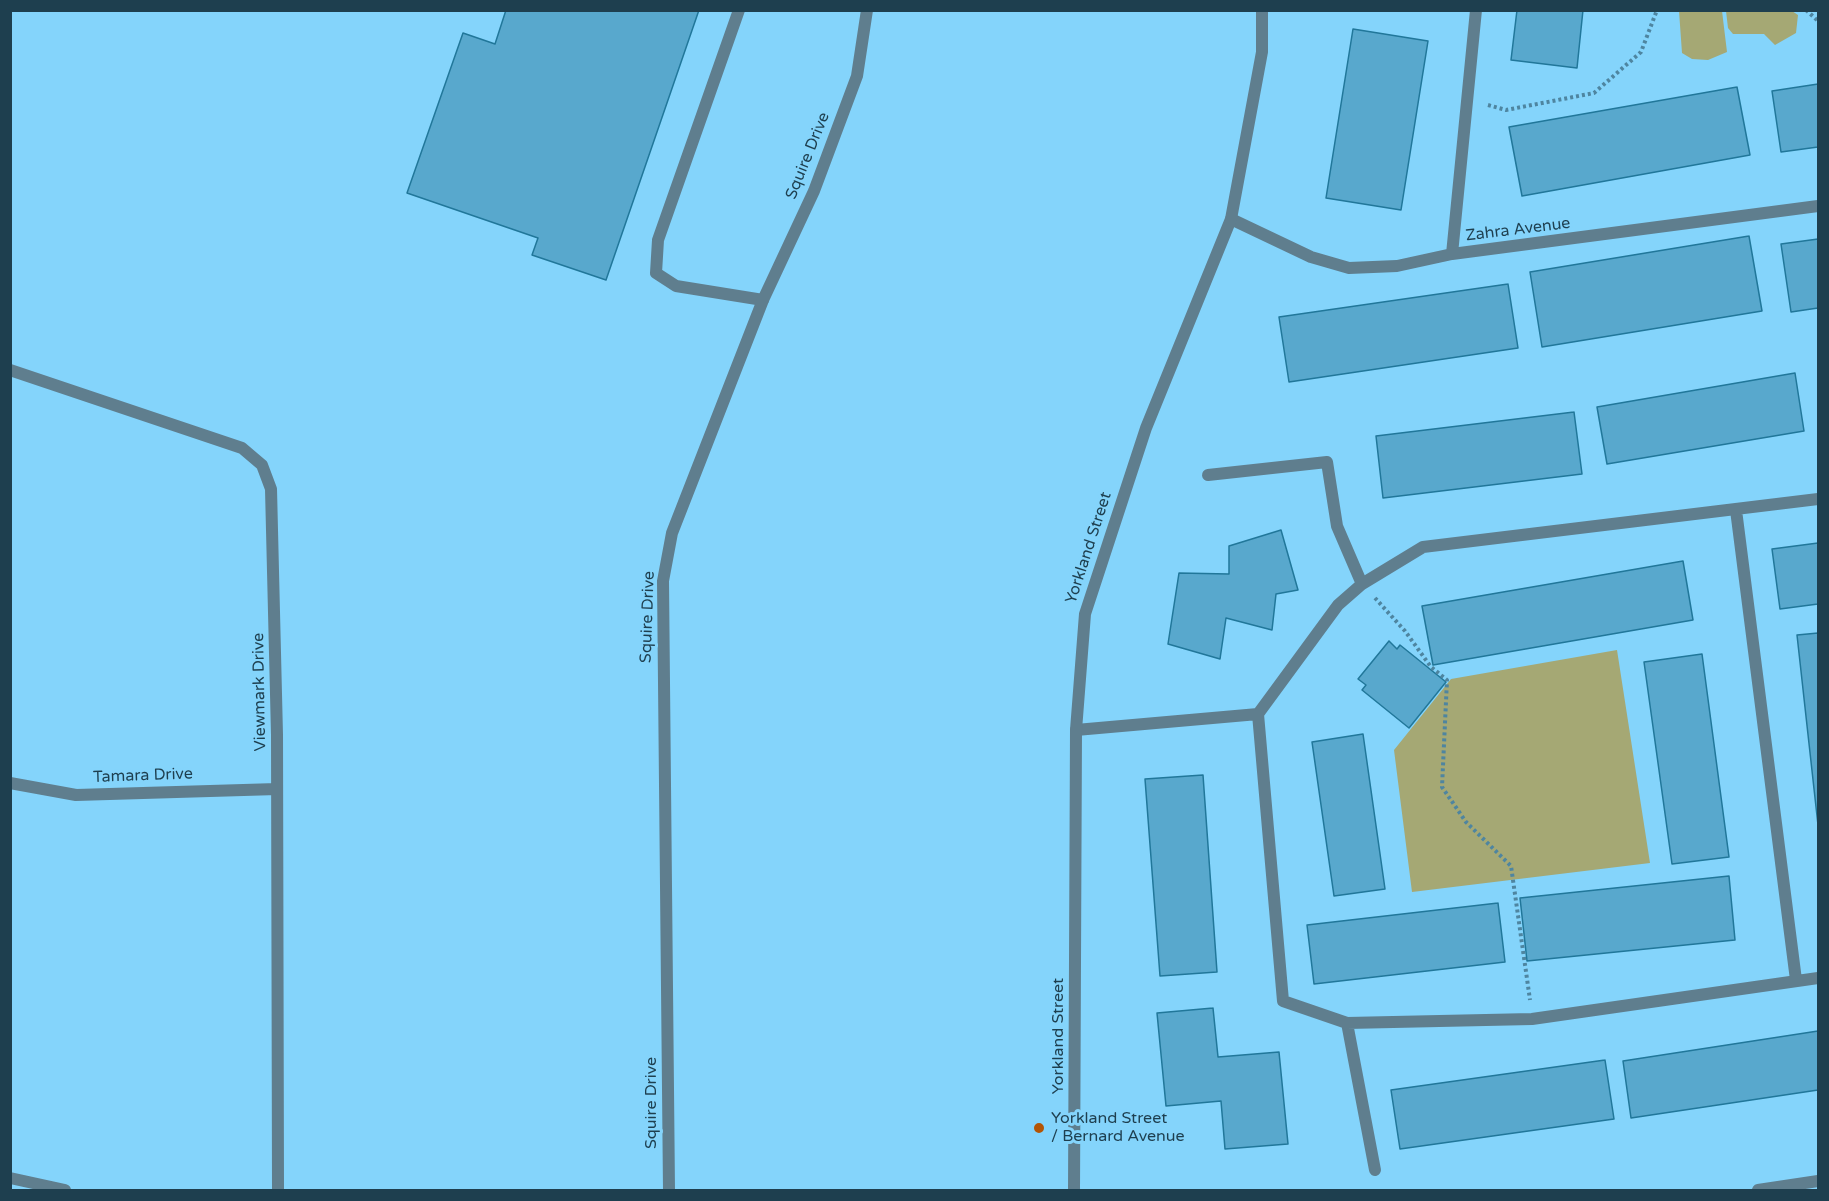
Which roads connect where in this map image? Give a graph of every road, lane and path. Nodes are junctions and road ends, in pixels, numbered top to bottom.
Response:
1 (739, 10) edge
2 (867, 10) edge
3 (1262, 10) edge
4 (1476, 10) edge
5 (1657, 10) edge
6 (1806, 10) edge
7 (1818, 21) edge
8 (1466, 99) junction
9 (1818, 206) edge
10 (1231, 219) junction
11 (1452, 254) junction
12 (763, 300) junction
13 (10, 370) edge
14 (1208, 475) dead end
15 (1818, 499) edge
16 (1736, 510) junction
17 (1362, 584) junction
18 (1258, 714) junction
19 (1076, 730) junction
20 (10, 783) edge
21 (277, 789) junction
22 (1818, 978) edge
23 (1796, 980) junction
24 (1532, 1019) junction
25 (1347, 1023) junction
26 (1375, 1170) dead end
27 (10, 1178) edge
28 (1818, 1181) edge
29 (64, 1191) edge
30 (278, 1191) edge
31 (669, 1191) edge
32 (1074, 1191) edge
33 (1758, 1191) edge

1 - 12 street
2 - 12 street, Squire Drive
3 - 10 street, Yorkland Street
4 - 8 street
5 - 8 path
6 - 7 path
8 - 11 street
9 - 11 street, Zahra Avenue
10 - 11 street, Zahra Avenue
10 - 19 street, Yorkland Street
12 - 31 street, Squire Drive
13 - 21 street, Viewmark Drive
14 - 17 street
15 - 16 street
16 - 17 street
16 - 23 street
17 - 18 street
17 - 24 path
18 - 19 street
18 - 25 street
19 - 32 street, Yorkland Street
20 - 21 street, Tamara Drive
21 - 30 street, Viewmark Drive
22 - 23 street
23 - 24 street
24 - 25 street
25 - 26 street
27 - 29 street
28 - 33 street

